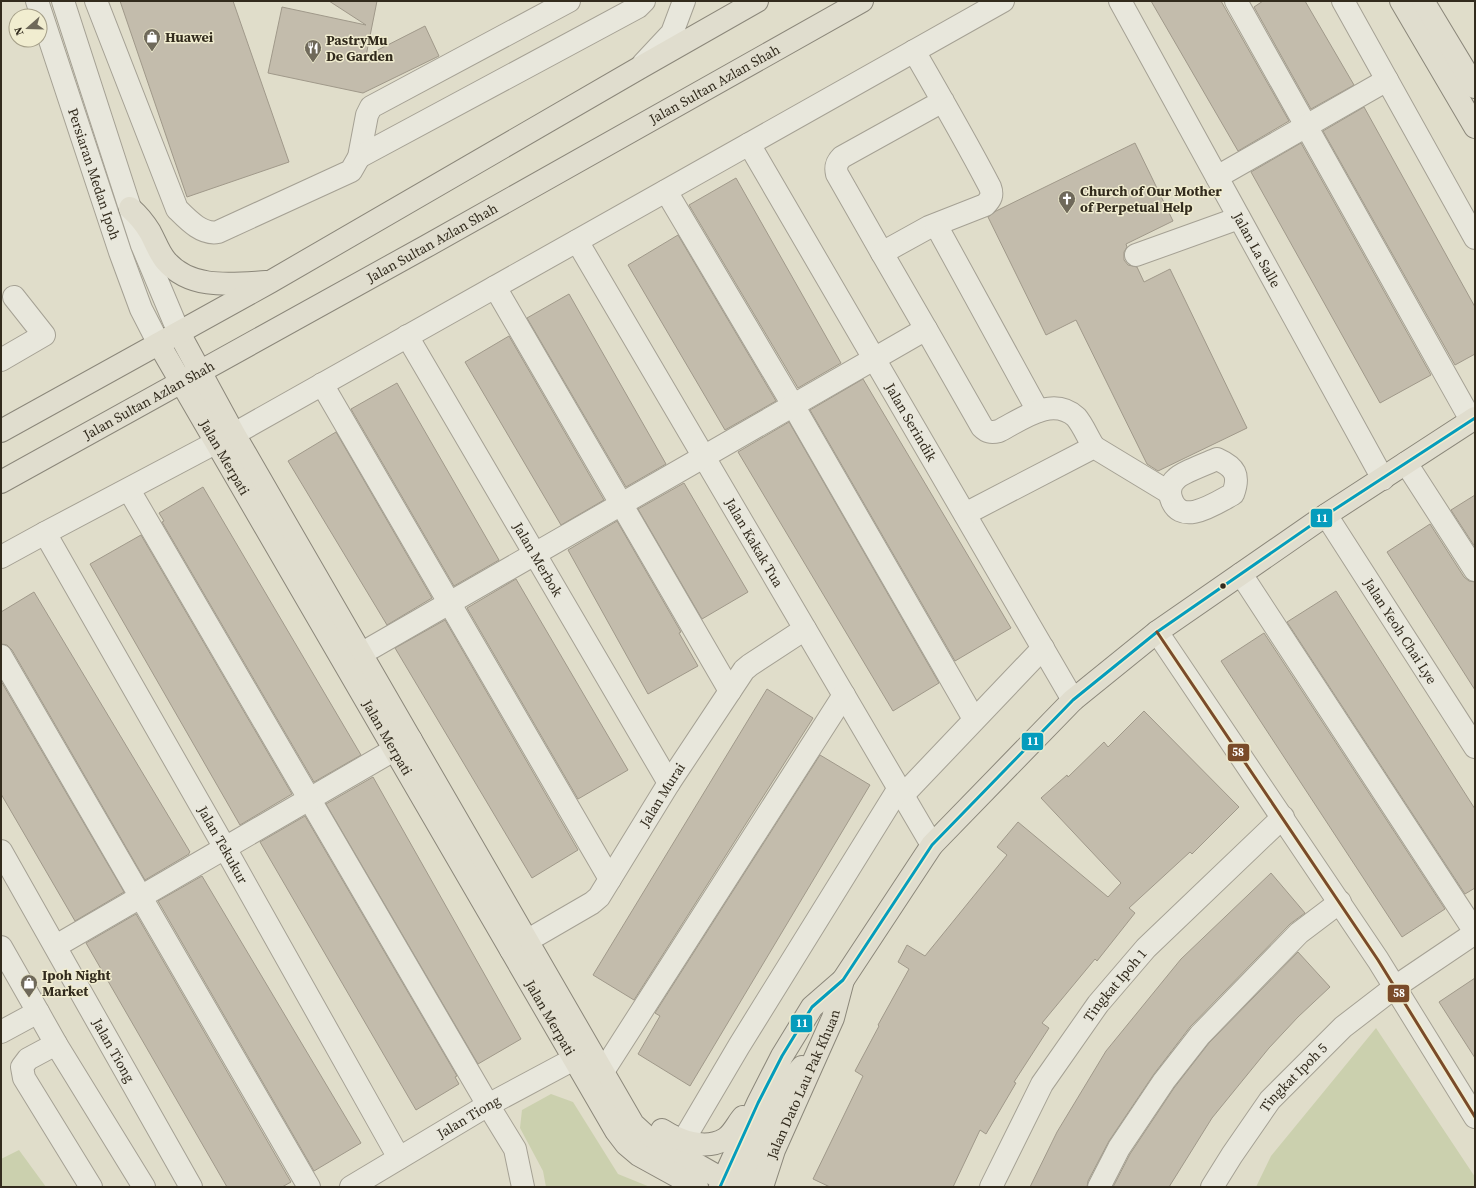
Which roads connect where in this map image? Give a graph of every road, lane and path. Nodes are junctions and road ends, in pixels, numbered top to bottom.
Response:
1 (37, 1) edge
2 (63, 1) edge
3 (96, 1) edge
4 (569, 1) edge
5 (644, 1) edge
6 (684, 1) edge
7 (862, 1) edge
8 (1003, 1) edge
9 (1120, 1) edge
10 (1236, 1) edge
11 (1343, 1) edge
12 (1401, 1) edge
13 (1424, 1) edge
14 (750, 2) edge
15 (914, 51) junction
16 (641, 67) junction
17 (1387, 80) junction
18 (1475, 87) edge
19 (942, 101) junction
20 (1306, 127) junction
21 (1475, 127) edge
22 (749, 144) junction
23 (359, 157) junction
24 (1217, 177) junction
25 (666, 191) junction
26 (130, 208) junction
27 (1239, 218) junction
28 (936, 225) junction
29 (1475, 238) edge
30 (577, 241) junction
31 (882, 253) junction
32 (1136, 255) dead end
33 (270, 282) junction
34 (495, 287) junction
35 (14, 297) dead end
36 (926, 329) junction
37 (179, 333) junction
38 (408, 336) junction
39 (159, 344) junction
40 (874, 359) junction
41 (1, 360) edge
42 (200, 370) junction
43 (181, 381) junction
44 (322, 384) junction
45 (793, 405) junction
46 (1038, 411) junction
47 (1473, 419) edge
48 (1, 431) edge
49 (226, 438) junction
50 (1094, 447) junction
51 (704, 457) junction
52 (1406, 463) junction
53 (1383, 479) junction
54 (1, 482) edge
55 (129, 490) junction
56 (1170, 493) dead end
57 (621, 504) junction
58 (965, 514) junction
59 (1326, 515) junction
60 (45, 533) junction
61 (535, 553) junction
62 (1, 558) edge
63 (1475, 570) edge
64 (1241, 574) junction
65 (449, 602) junction
66 (805, 629) junction
67 (1157, 632) junction
68 (1043, 648) junction
69 (1, 656) edge
70 (353, 658) junction
71 (730, 691) junction
72 (844, 695) junction
73 (1073, 700) junction
74 (974, 719) junction
75 (403, 744) junction
76 (1475, 747) edge
77 (669, 783) junction
78 (901, 792) junction
79 (309, 798) junction
80 (1283, 817) junction
81 (932, 845) junction
82 (225, 848) junction
83 (1, 851) edge
84 (610, 879) junction
85 (140, 896) junction
86 (1340, 902) junction
87 (1475, 932) edge
88 (56, 946) junction
89 (519, 946) junction
90 (1, 947) edge
91 (842, 980) junction
92 (1395, 987) junction
93 (38, 1012) junction
94 (1, 1032) edge
95 (56, 1044) junction
96 (821, 1047) junction
97 (582, 1055) junction
98 (605, 1077) junction
99 (758, 1103) junction
100 (488, 1105) junction
101 (1475, 1116) edge
102 (683, 1141) junction
103 (399, 1158) junction
104 (728, 1185) edge
105 (91, 1187) edge
106 (144, 1187) edge
107 (191, 1187) edge
108 (309, 1187) edge
109 (351, 1187) edge
110 (522, 1187) edge
111 (697, 1187) edge
112 (762, 1187) edge
113 (991, 1187) edge
114 (1099, 1187) edge
115 (1212, 1187) edge

1 - 39 street, Persiaran Medan Ipoh
2 - 26 street, Persiaran Medan Ipoh
3 - 23 street
4 - 23 street
5 - 23 street
6 - 16 street
7 - 42 main road, Jalan Sultan Azlan Shah
8 - 15 street
9 - 24 street, Jalan La Salle
10 - 20 street
11 - 17 street
12 - 21 main road
13 - 18 main road
14 - 16 main road
15 - 19 street
15 - 22 street
16 - 33 main road
17 - 20 street
17 - 29 street
19 - 28 street
19 - 31 street
20 - 24 street
20 - 47 street
22 - 25 street
22 - 40 street, Jalan Serindik
24 - 27 street, Jalan La Salle
25 - 30 street
25 - 45 street
26 - 33 main road
26 - 37 street, Persiaran Medan Ipoh
27 - 32 street
27 - 53 street, Jalan La Salle
28 - 31 street
28 - 46 street
30 - 34 street
30 - 51 street, Jalan Kakak Tua
31 - 36 street
33 - 37 main road
34 - 38 street
34 - 57 street
35 - 41 street
36 - 40 street
36 - 46 street
37 - 39 main road
37 - 42 main road
38 - 44 street
38 - 61 street, Jalan Merbok
39 - 43 main road, Jalan Merpati
39 - 48 main road
40 - 45 street
40 - 58 street, Jalan Serindik
42 - 43 main road, Jalan Sultan Azlan Shah
42 - 49 main road
43 - 49 main road, Jalan Merpati
43 - 54 main road, Jalan Sultan Azlan Shah
44 - 49 street
44 - 65 street
45 - 51 street
45 - 74 street
46 - 50 street
47 - 52 main road, Jalan Dato Lau Pak Khuan
49 - 55 street
49 - 70 main road, Jalan Merpati
50 - 56 street
50 - 58 street
51 - 57 street
51 - 66 street, Jalan Kakak Tua
52 - 53 main road, Jalan Dato Lau Pak Khuan
52 - 63 street
53 - 59 main road, Jalan Dato Lau Pak Khuan
55 - 60 street
55 - 79 street
57 - 61 street
57 - 71 street
58 - 68 street, Jalan Serindik
59 - 64 main road, Jalan Dato Lau Pak Khuan
59 - 76 street, Jalan Yeoh Chai Lye
60 - 62 street
60 - 82 street, Jalan Tekukur
61 - 65 street
61 - 77 street, Jalan Merbok
64 - 67 main road, Jalan Dato Lau Pak Khuan
64 - 87 street
65 - 70 street
65 - 84 street
66 - 71 street, Jalan Murai
66 - 72 street, Jalan Kakak Tua
67 - 73 main road, Jalan Dato Lau Pak Khuan
67 - 80 street
68 - 73 street, Jalan Serindik
68 - 74 street
69 - 85 street
70 - 75 main road, Jalan Merpati
71 - 77 street, Jalan Murai
72 - 78 street, Jalan Kakak Tua
72 - 98 street
73 - 81 main road, Jalan Dato Lau Pak Khuan
74 - 78 street
75 - 79 street
75 - 89 main road, Jalan Merpati
77 - 84 street, Jalan Murai
78 - 81 street, Jalan Kakak Tua
78 - 102 street
79 - 82 street
79 - 100 street
80 - 86 street
80 - 113 street, Tingkat Ipoh 1
81 - 91 main road, Jalan Dato Lau Pak Khuan
82 - 85 street
82 - 103 street, Jalan Tekukur
83 - 88 street, Jalan Tiong
84 - 89 street, Jalan Murai
85 - 88 street
85 - 108 street
86 - 92 street
86 - 114 street
87 - 92 street, Tingkat Ipoh 5
88 - 107 street, Jalan Tiong
89 - 97 main road, Jalan Merpati
90 - 93 street
91 - 96 main road, Jalan Dato Lau Pak Khuan
91 - 99 main road, Jalan Dato Lau Pak Khuan
92 - 101 street
92 - 115 street, Tingkat Ipoh 5
93 - 94 street
93 - 95 street
95 - 105 street
95 - 106 street
96 - 104 main road
96 - 112 main road, Jalan Dato Lau Pak Khuan
97 - 98 main road, Jalan Merpati
97 - 100 street, Jalan Tiong
97 - 111 main road, Jalan Merpati
98 - 102 main road
98 - 104 main road, Jalan Merpati
99 - 102 main road
99 - 104 main road, Jalan Dato Lau Pak Khuan
100 - 103 street, Jalan Tiong
100 - 110 street
103 - 109 street, Jalan Tiong

